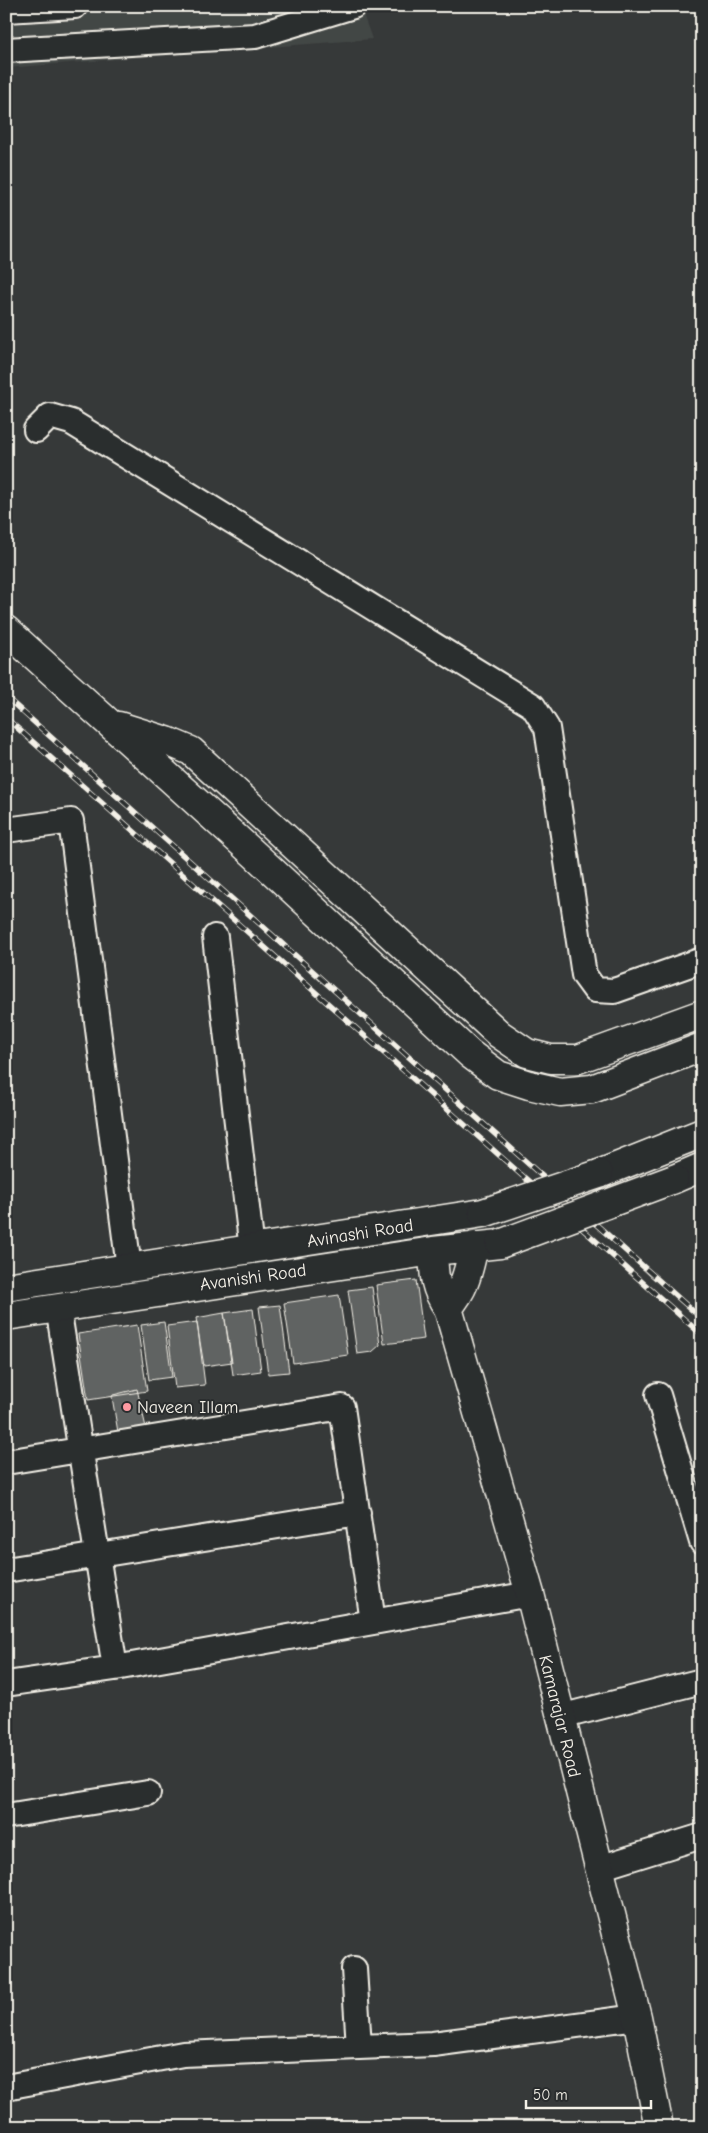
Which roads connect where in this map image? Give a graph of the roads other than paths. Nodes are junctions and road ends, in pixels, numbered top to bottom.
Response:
1 (75, 6) edge
2 (353, 6) edge
3 (6, 10) edge
4 (6, 50) edge
5 (36, 430) dead end
6 (6, 630) edge
7 (108, 722) junction
8 (6, 830) edge
9 (214, 937) dead end
10 (702, 960) edge
11 (702, 1014) edge
12 (702, 1047) edge
13 (702, 1133) edge
14 (702, 1167) edge
15 (474, 1246) junction
16 (252, 1250) junction
17 (433, 1251) junction
18 (118, 1270) junction
19 (6, 1287) edge
20 (111, 1299) junction
21 (58, 1307) junction
22 (448, 1308) junction
23 (6, 1316) edge
24 (658, 1396) dead end
25 (81, 1452) junction
26 (6, 1462) edge
27 (358, 1513) junction
28 (702, 1542) edge
29 (97, 1554) junction
30 (6, 1570) edge
31 (530, 1594) junction
32 (373, 1622) junction
33 (115, 1668) junction
34 (702, 1680) edge
35 (6, 1684) edge
36 (560, 1716) junction
37 (148, 1793) dead end
38 (6, 1816) edge
39 (702, 1836) edge
40 (599, 1868) junction
41 (354, 1968) dead end
42 (637, 2017) junction
43 (359, 2047) junction
44 (6, 2087) edge
45 (659, 2127) edge

1 - 3 street
2 - 4 street
5 - 10 street
6 - 7 main road
7 - 11 main road
7 - 12 main road
8 - 18 street
9 - 16 street
13 - 16 main road, Avinashi Road, bridge
14 - 15 main road, Avanishi Road, bridge
15 - 17 main road, Avanishi Road
15 - 22 main road
16 - 18 main road, Avinashi Road
17 - 20 main road, Avanishi Road
17 - 22 main road, Kamarajar Road
18 - 19 main road, Avinashi Road
18 - 20 main road
20 - 21 main road, Avanishi Road
21 - 23 main road, Avanishi Road
21 - 25 street
22 - 31 main road, Kamarajar Road
24 - 28 street
25 - 26 street
25 - 27 street
25 - 29 street
27 - 29 street
27 - 32 street
29 - 30 street
29 - 33 street
31 - 32 street
31 - 36 main road, Kamarajar Road
32 - 33 street
33 - 35 street
34 - 36 street
36 - 40 main road, Kamarajar Road
37 - 38 street
39 - 40 street
40 - 42 main road, Kamarajar Road
41 - 43 street
42 - 43 street
42 - 45 main road, Kamarajar Road
43 - 44 street

